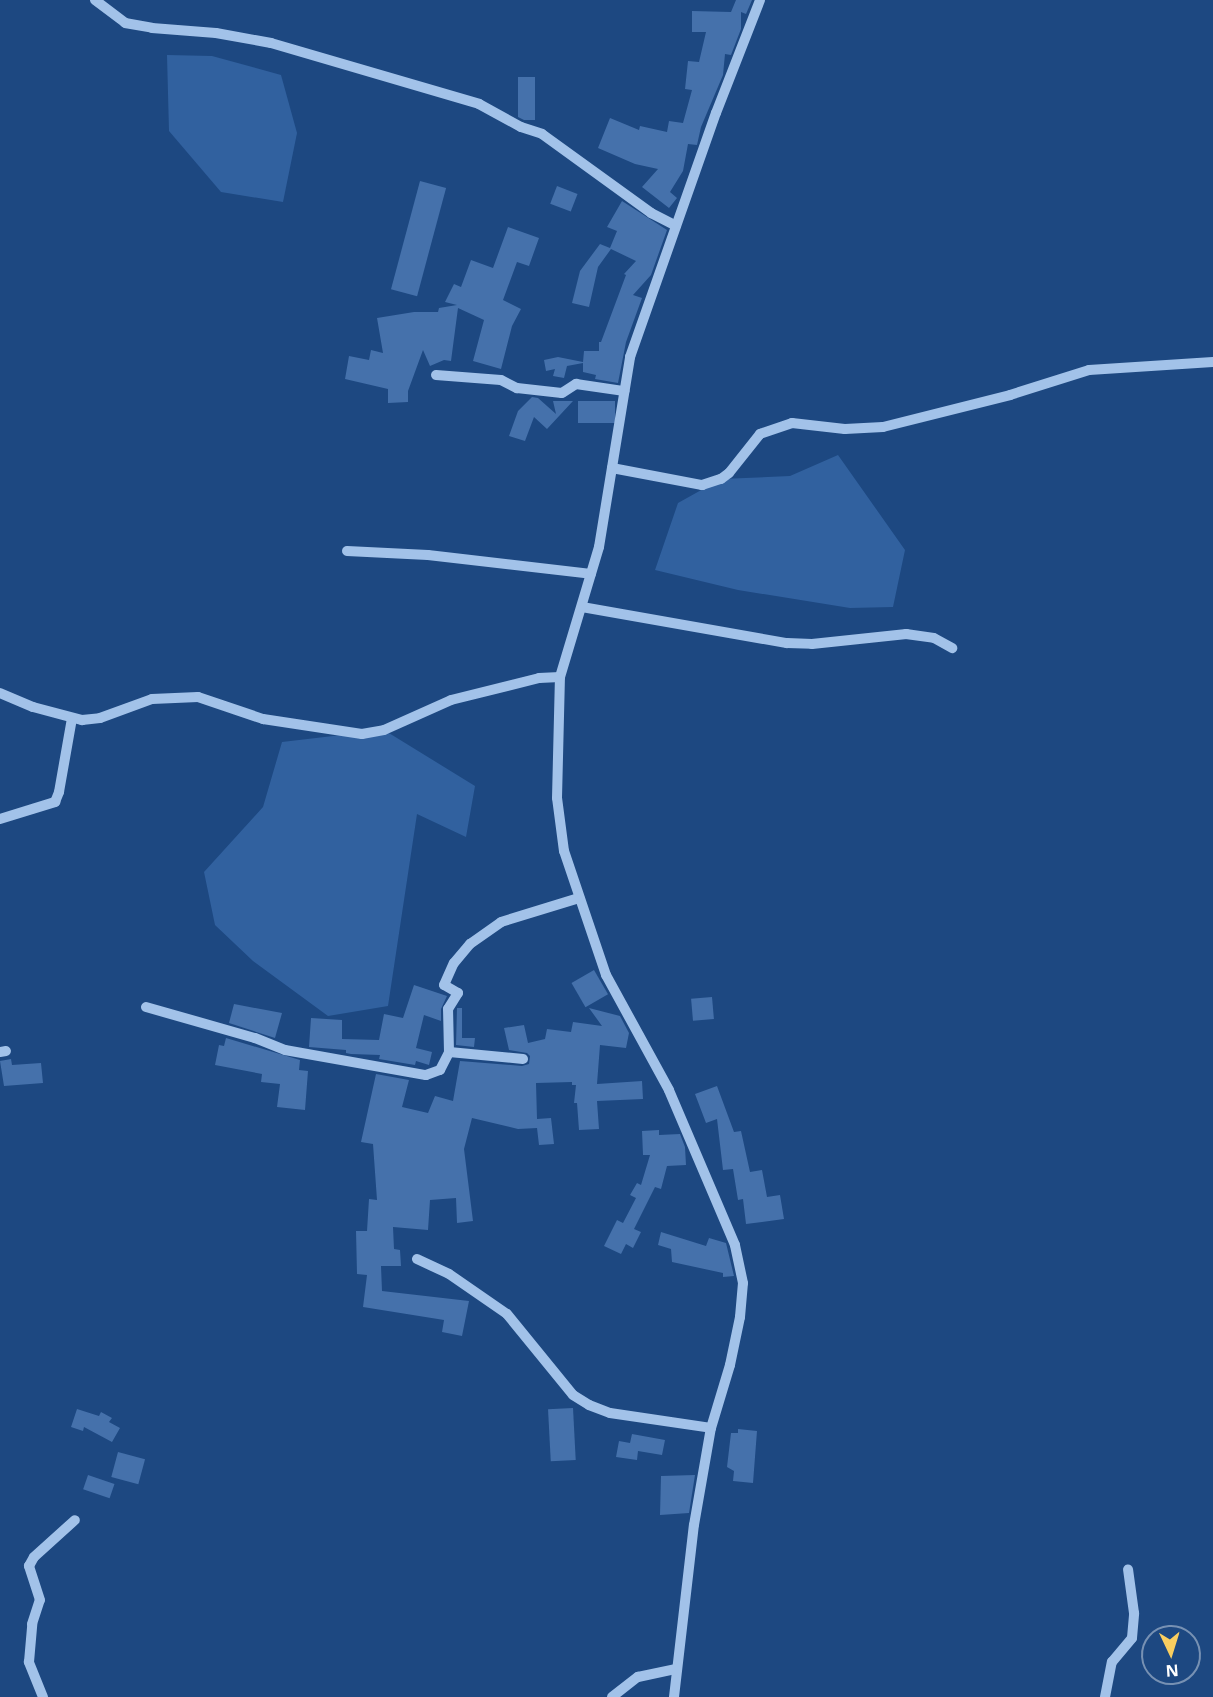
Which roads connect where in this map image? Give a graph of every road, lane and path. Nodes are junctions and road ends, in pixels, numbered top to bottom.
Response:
1 (95, 0) edge
2 (760, 0) edge
3 (676, 226) junction
4 (1213, 362) edge
5 (436, 375) dead end
6 (624, 391) junction
7 (612, 468) junction
8 (347, 551) dead end
9 (591, 574) junction
10 (582, 607) junction
11 (952, 648) dead end
12 (560, 677) junction
13 (0, 693) edge
14 (72, 718) junction
15 (0, 819) edge
16 (579, 898) junction
17 (146, 1007) dead end
18 (449, 1052) junction
19 (523, 1059) dead end
20 (417, 1260) dead end
21 (711, 1428) junction
22 (75, 1520) dead end
23 (1128, 1569) dead end
24 (676, 1669) junction
25 (43, 1697) edge
26 (612, 1697) edge
27 (674, 1697) edge
28 (1105, 1697) edge

1 - 3 street
2 - 3 street
3 - 6 street
4 - 7 street
5 - 6 street
6 - 7 street
7 - 9 street
8 - 9 street
9 - 10 street
10 - 11 street
10 - 12 street
12 - 14 street
12 - 16 street
13 - 14 street
14 - 15 street
16 - 18 street
16 - 21 street
17 - 18 street
18 - 19 street
20 - 21 street
21 - 24 street
22 - 25 street
23 - 28 street
24 - 26 street
24 - 27 street

